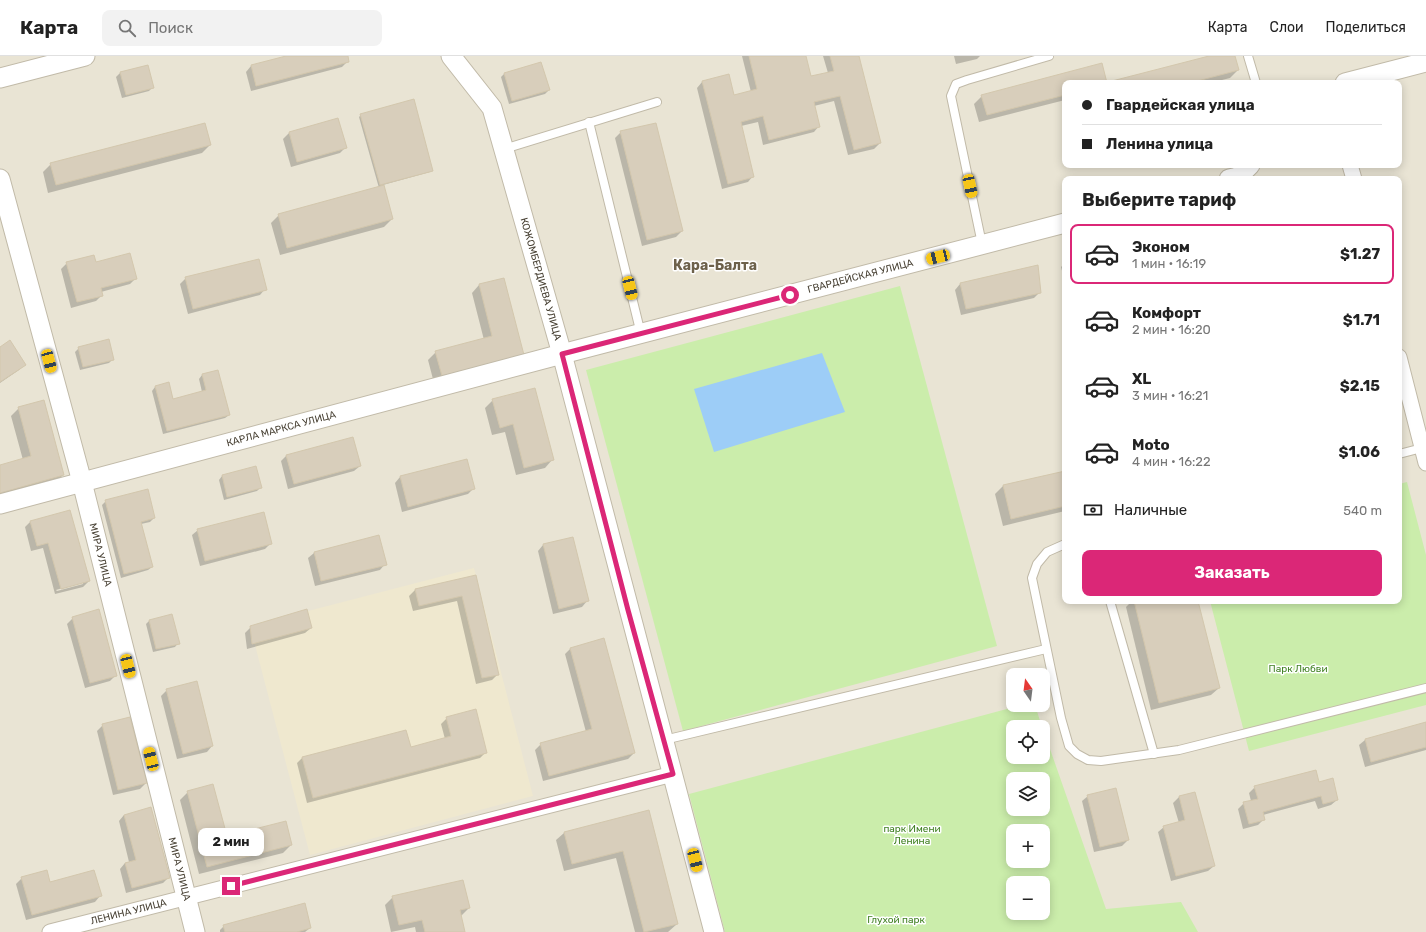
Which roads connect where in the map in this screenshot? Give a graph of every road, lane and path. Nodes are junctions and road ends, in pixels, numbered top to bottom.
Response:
1 (85, 56) edge
2 (451, 56) edge
3 (1049, 56) edge
4 (1248, 56) edge
5 (1426, 62) edge
6 (0, 78) edge
7 (1255, 80) edge
8 (1357, 80) edge
9 (657, 102) dead end
10 (589, 122) junction
11 (504, 150) junction
12 (1247, 168) edge
13 (1239, 176) edge
14 (0, 179) edge
15 (1062, 224) edge
16 (983, 245) junction
17 (641, 334) junction
18 (562, 354) junction
19 (1402, 369) edge
20 (1422, 448) junction
21 (1402, 453) edge
22 (1426, 463) edge
23 (82, 482) junction
24 (0, 504) edge
25 (1062, 545) edge
26 (1111, 604) edge
27 (1046, 649) junction
28 (1426, 688) edge
29 (664, 740) junction
30 (1154, 754) junction
31 (673, 774) junction
32 (185, 897) junction
33 (50, 932) edge
34 (195, 932) edge
35 (714, 932) edge

1 - 6 street
2 - 11 street, КОЖОМБЕРДИЕВА УЛИЦА
3 - 16 lane
4 - 7 lane
5 - 8 street
9 - 10 lane
10 - 11 lane
10 - 17 lane
11 - 18 street, КОЖОМБЕРДИЕВА УЛИЦА
12 - 13 street
14 - 23 street, МИРА УЛИЦА
15 - 16 street, ГВАРДЕЙСКАЯ УЛИЦА
16 - 17 street, ГВАРДЕЙСКАЯ УЛИЦА
17 - 18 street, ГВАРДЕЙСКАЯ УЛИЦА
18 - 23 street, КАРЛА МАРКСА УЛИЦА
18 - 29 street, КОЖОМБЕРДИЕВА УЛИЦА
19 - 20 street
20 - 21 lane
20 - 22 street
23 - 24 street, КАРЛА МАРКСА УЛИЦА
23 - 32 street, МИРА УЛИЦА
25 - 27 lane
26 - 30 lane
27 - 29 lane
27 - 30 lane
28 - 30 lane
29 - 31 street, КОЖОМБЕРДИЕВА УЛИЦА
31 - 32 street, ЛЕНИНА УЛИЦА
31 - 35 street, КОЖОМБЕРДИЕВА УЛИЦА
32 - 33 street, ЛЕНИНА УЛИЦА
32 - 34 street, МИРА УЛИЦА

